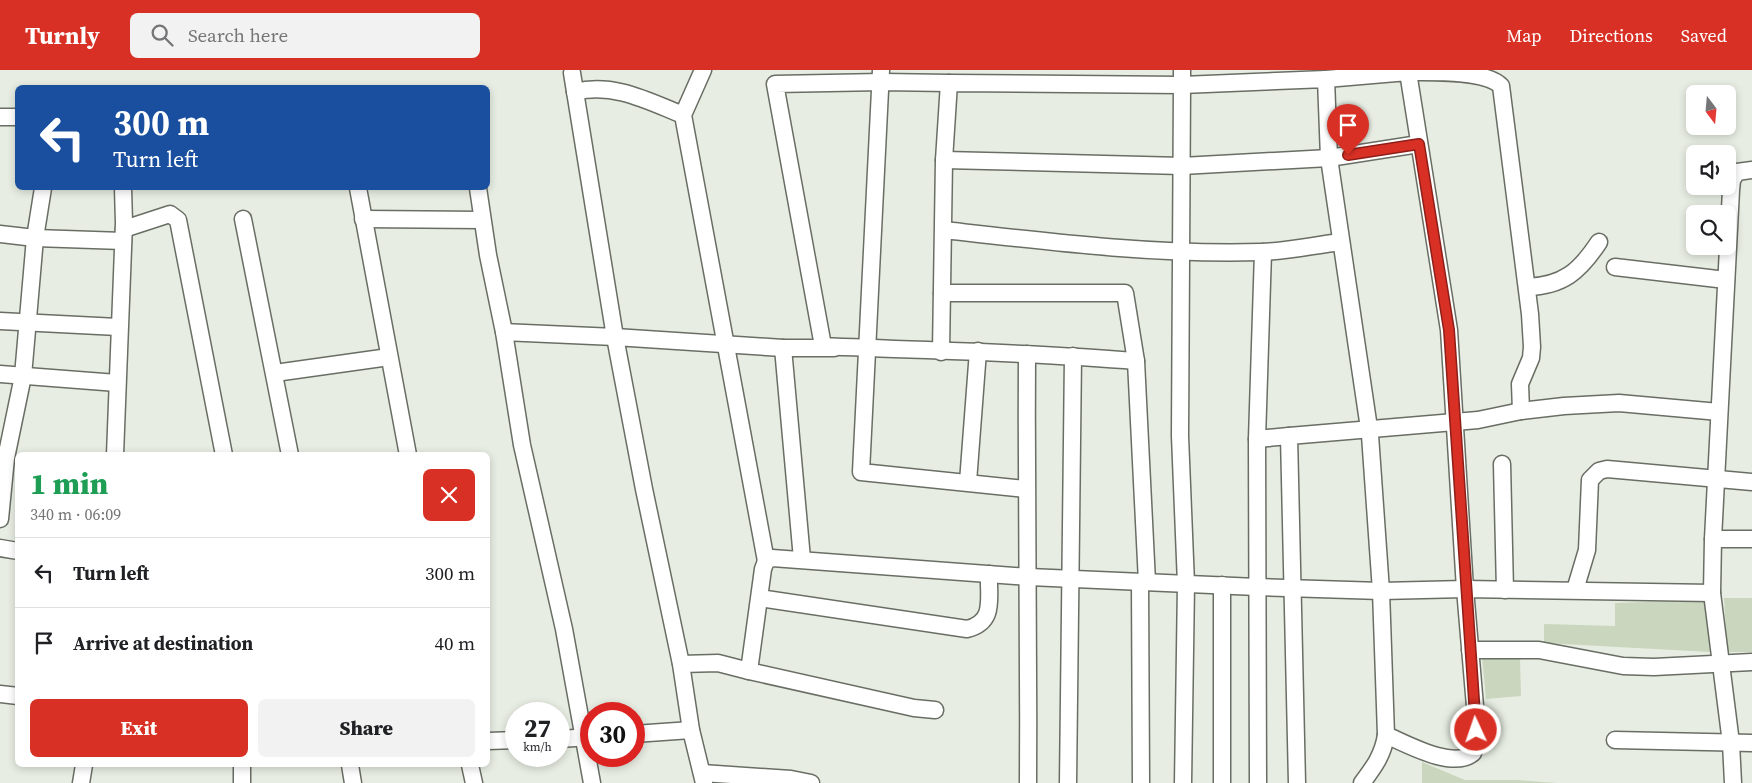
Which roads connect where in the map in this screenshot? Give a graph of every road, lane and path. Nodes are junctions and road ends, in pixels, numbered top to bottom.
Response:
1 (703, 70) edge
2 (1408, 72) junction
3 (572, 73) dead end
4 (882, 76) edge
5 (971, 77) edge
6 (1182, 77) edge
7 (1326, 79) junction
8 (949, 83) junction
9 (575, 92) junction
10 (683, 115) junction
11 (0, 117) edge
12 (15, 117) edge
13 (1419, 144) junction
14 (1329, 158) junction
15 (944, 160) junction
16 (1182, 166) junction
17 (1752, 170) edge
18 (43, 190) edge
19 (123, 190) edge
20 (358, 190) edge
21 (478, 190) edge
22 (243, 219) dead end
23 (363, 219) junction
24 (482, 220) junction
25 (944, 230) junction
26 (0, 234) edge
27 (123, 235) junction
28 (35, 238) junction
29 (1341, 242) junction
30 (1599, 242) dead end
31 (1182, 251) junction
32 (1263, 252) junction
33 (1615, 267) dead end
34 (1726, 280) junction
35 (1527, 288) junction
36 (942, 292) junction
37 (0, 321) edge
38 (28, 323) junction
39 (118, 327) junction
40 (504, 332) junction
41 (615, 337) junction
42 (727, 345) junction
43 (783, 348) junction
44 (866, 348) junction
45 (978, 351) junction
46 (941, 352) junction
47 (1027, 354) junction
48 (1073, 356) junction
49 (389, 358) junction
50 (1136, 361) junction
51 (275, 373) junction
52 (0, 374) edge
53 (23, 376) junction
54 (117, 383) junction
55 (1521, 410) junction
56 (1719, 412) junction
57 (1454, 420) junction
58 (1369, 428) junction
59 (1289, 436) junction
60 (1257, 439) junction
61 (115, 452) edge
62 (223, 452) edge
63 (289, 452) edge
64 (407, 452) edge
65 (8, 458) edge
66 (1502, 464) dead end
67 (1716, 479) junction
68 (968, 482) junction
69 (1752, 482) edge
70 (1026, 489) junction
71 (0, 519) edge
72 (1714, 538) junction
73 (1752, 539) edge
74 (0, 548) edge
75 (15, 550) edge
76 (802, 559) junction
77 (766, 561) junction
78 (989, 574) junction
79 (1029, 577) junction
80 (1069, 578) junction
81 (1144, 582) junction
82 (1186, 584) junction
83 (1222, 585) junction
84 (1257, 587) junction
85 (1293, 588) junction
86 (1465, 589) junction
87 (1505, 590) junction
88 (1575, 590) junction
89 (1381, 592) junction
90 (1712, 593) junction
91 (760, 598) junction
92 (1470, 650) junction
93 (1752, 662) edge
94 (1720, 663) junction
95 (681, 664) junction
96 (749, 671) junction
97 (0, 694) edge
98 (15, 696) edge
99 (580, 702) edge
100 (936, 710) dead end
101 (691, 730) junction
102 (645, 733) edge
103 (1386, 734) junction
104 (1615, 740) dead end
105 (505, 741) edge
106 (490, 742) edge
107 (1731, 743) junction
108 (1752, 743) edge
109 (84, 767) edge
110 (242, 767) edge
111 (350, 767) edge
112 (470, 767) edge
113 (591, 767) edge
114 (703, 778) edge
115 (791, 781) edge
116 (81, 783) edge
117 (242, 783) edge
118 (354, 783) edge
119 (474, 783) edge
120 (592, 783) edge
121 (811, 783) edge
122 (1028, 783) edge
123 (1068, 783) edge
124 (1141, 783) edge
125 (1182, 783) edge
126 (1222, 783) edge
127 (1258, 783) edge
128 (1297, 783) edge
129 (1362, 783) edge
130 (1733, 783) edge

1 - 10 street
2 - 7 street
2 - 13 street
2 - 35 street
3 - 9 street
4 - 8 street
4 - 44 street
4 - 44 street
5 - 6 street
5 - 8 street
6 - 7 street
6 - 16 street
7 - 14 street
8 - 15 street
9 - 10 street
9 - 41 street
10 - 42 street
11 - 12 street
13 - 14 street
13 - 57 street
14 - 16 street
14 - 29 street
15 - 16 street
15 - 25 street
16 - 31 street
17 - 34 street
18 - 28 street
19 - 27 street
20 - 23 street
21 - 24 street
22 - 51 street
23 - 24 street
23 - 49 street
24 - 40 street
25 - 31 street
25 - 36 street
26 - 28 street
27 - 28 street
27 - 39 street
27 - 62 street
28 - 38 street
29 - 32 street
29 - 58 street
30 - 35 street
31 - 32 street
31 - 82 street
32 - 60 street
33 - 34 street
34 - 56 street
35 - 55 street
36 - 46 street
36 - 50 street
37 - 38 street
38 - 39 street
38 - 53 street
39 - 54 street
40 - 41 street
40 - 99 street
41 - 42 street
41 - 95 street
42 - 43 street
42 - 77 street
43 - 44 street
43 - 76 street
44 - 46 street
44 - 68 street
45 - 46 street
45 - 47 street
45 - 68 street
47 - 48 street
47 - 70 street
48 - 50 street
48 - 80 street
49 - 51 street
49 - 64 street
50 - 81 street
51 - 63 street
52 - 53 street
53 - 54 street
53 - 65 street
54 - 61 street
55 - 56 street
55 - 57 street
56 - 67 street
57 - 58 street
57 - 86 street
58 - 59 street
58 - 89 street
59 - 60 street
59 - 85 street
60 - 84 street
65 - 71 street
66 - 87 street
67 - 69 street
67 - 72 street
67 - 88 street
68 - 70 street
70 - 79 street
72 - 73 street
72 - 90 street
74 - 75 street
76 - 77 street
76 - 78 street
77 - 91 street
78 - 79 street
78 - 91 street
79 - 80 street
79 - 122 street
80 - 81 street
80 - 123 street
81 - 82 street
81 - 124 street
82 - 83 street
82 - 125 street
83 - 84 street
83 - 126 street
84 - 85 street
84 - 127 street
85 - 89 street
85 - 128 street
86 - 87 street
86 - 89 street
86 - 92 street
87 - 88 street
88 - 90 street
89 - 103 street
90 - 94 street
91 - 96 street
92 - 94 street
92 - 103 street
93 - 94 street
94 - 107 street
95 - 96 street
95 - 101 street
96 - 100 street
97 - 98 street
101 - 102 street
101 - 114 street
103 - 129 street
104 - 107 street
105 - 106 street
107 - 108 street
107 - 130 street
109 - 116 street
110 - 117 street
111 - 118 street
112 - 119 street
113 - 120 street
114 - 115 street
115 - 121 street

